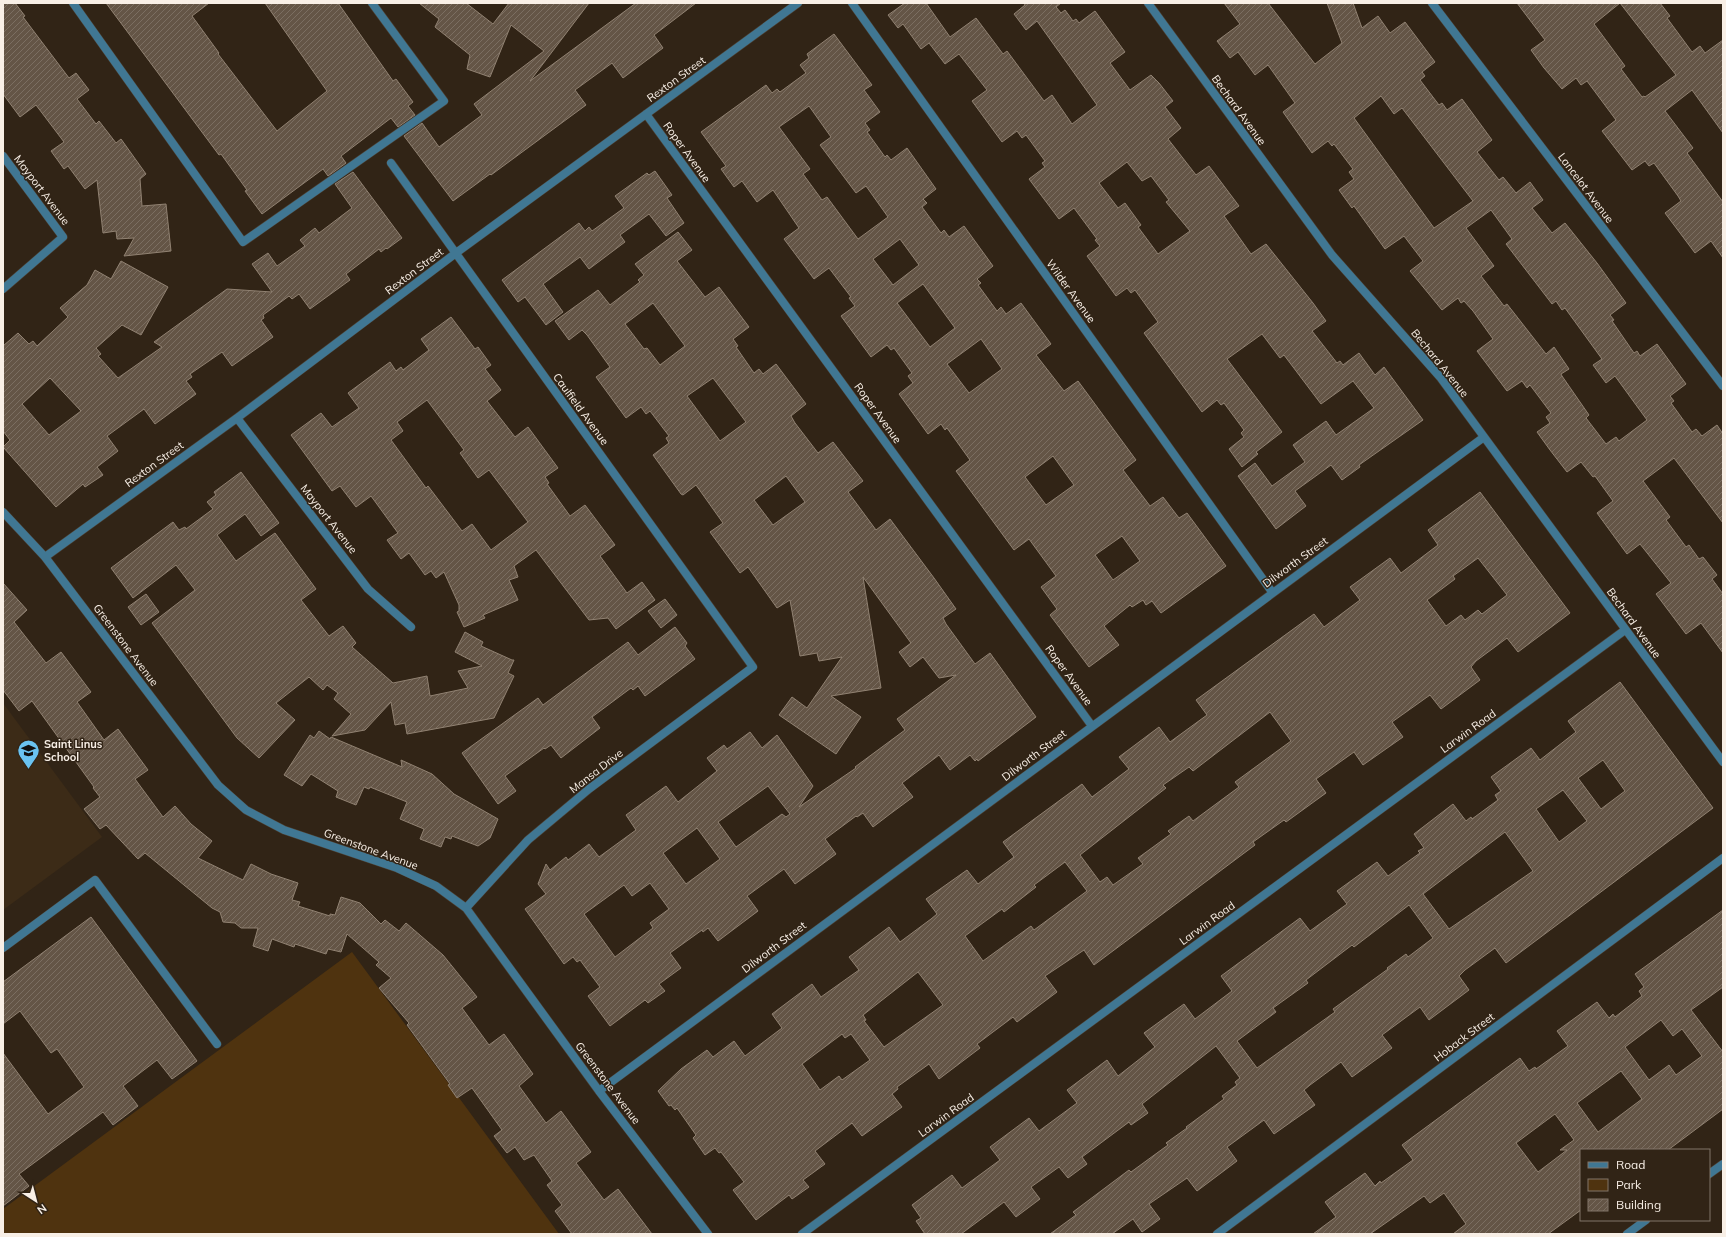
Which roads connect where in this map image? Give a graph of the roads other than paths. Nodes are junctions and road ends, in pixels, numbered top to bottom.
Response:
1 (73, 3) edge
2 (372, 3) edge
3 (798, 3) edge
4 (852, 3) edge
5 (1148, 3) edge
6 (1432, 3) edge
7 (646, 114) junction
8 (3, 156) edge
9 (392, 163) dead end
10 (456, 253) junction
11 (3, 290) edge
12 (1723, 386) edge
13 (237, 418) junction
14 (1484, 437) junction
15 (3, 512) edge
16 (44, 557) junction
17 (1272, 592) junction
18 (411, 627) dead end
19 (1625, 630) junction
20 (753, 667) joint
21 (1092, 726) junction
22 (1723, 762) edge
23 (1723, 858) edge
24 (466, 908) junction
25 (3, 948) edge
26 (217, 1044) dead end
27 (599, 1091) junction
28 (1723, 1164) edge
29 (1710, 1173) edge
30 (1645, 1221) edge
31 (708, 1234) edge
32 (802, 1234) edge
33 (1217, 1234) edge
34 (1627, 1234) edge

1 - 2 street
3 - 7 street, Rexton Street
4 - 17 street, Wilder Avenue
5 - 14 street, Bechard Avenue
6 - 12 street, Lancelot Avenue
7 - 10 street, Rexton Street
7 - 21 street, Roper Avenue
8 - 11 street, Mayport Avenue
9 - 10 street, Caulfield Avenue
10 - 13 street, Rexton Street
10 - 20 street, Caulfield Avenue
13 - 16 street, Rexton Street
13 - 18 street, Mayport Avenue
14 - 17 street, Dilworth Street
14 - 19 street, Bechard Avenue
15 - 16 street, Greenstone Avenue
16 - 24 street, Greenstone Avenue
17 - 21 street, Dilworth Street
19 - 22 street, Bechard Avenue
19 - 32 street, Larwin Road
20 - 24 street, Mansa Drive
21 - 27 street, Dilworth Street
23 - 33 street, Hoback Street
24 - 27 street, Greenstone Avenue
25 - 26 street
27 - 31 street, Greenstone Avenue
28 - 29 street
30 - 34 street

